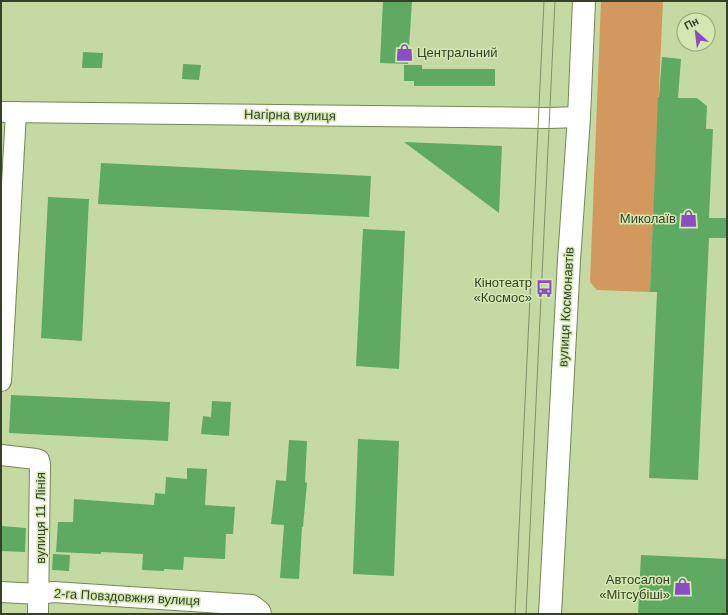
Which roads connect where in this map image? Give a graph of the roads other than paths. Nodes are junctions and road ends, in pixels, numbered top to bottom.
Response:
1 (584, 1) edge
2 (8, 112) edge
3 (579, 116) junction
4 (1, 381) edge
5 (1, 455) edge
6 (1, 592) edge
7 (39, 594) junction
8 (257, 609) edge
9 (38, 614) edge
10 (550, 614) edge

1 - 3 main road, вулиця Космонавтів
2 - 3 street, Нагірна вулиця
2 - 4 street
3 - 10 main road, вулиця Космонавтів
5 - 7 street, вулиця 11 Лінія
6 - 7 street, 2-га Повздовжня вулиця
7 - 8 street, 2-га Повздовжня вулиця
7 - 9 street, вулиця 11 Лінія

